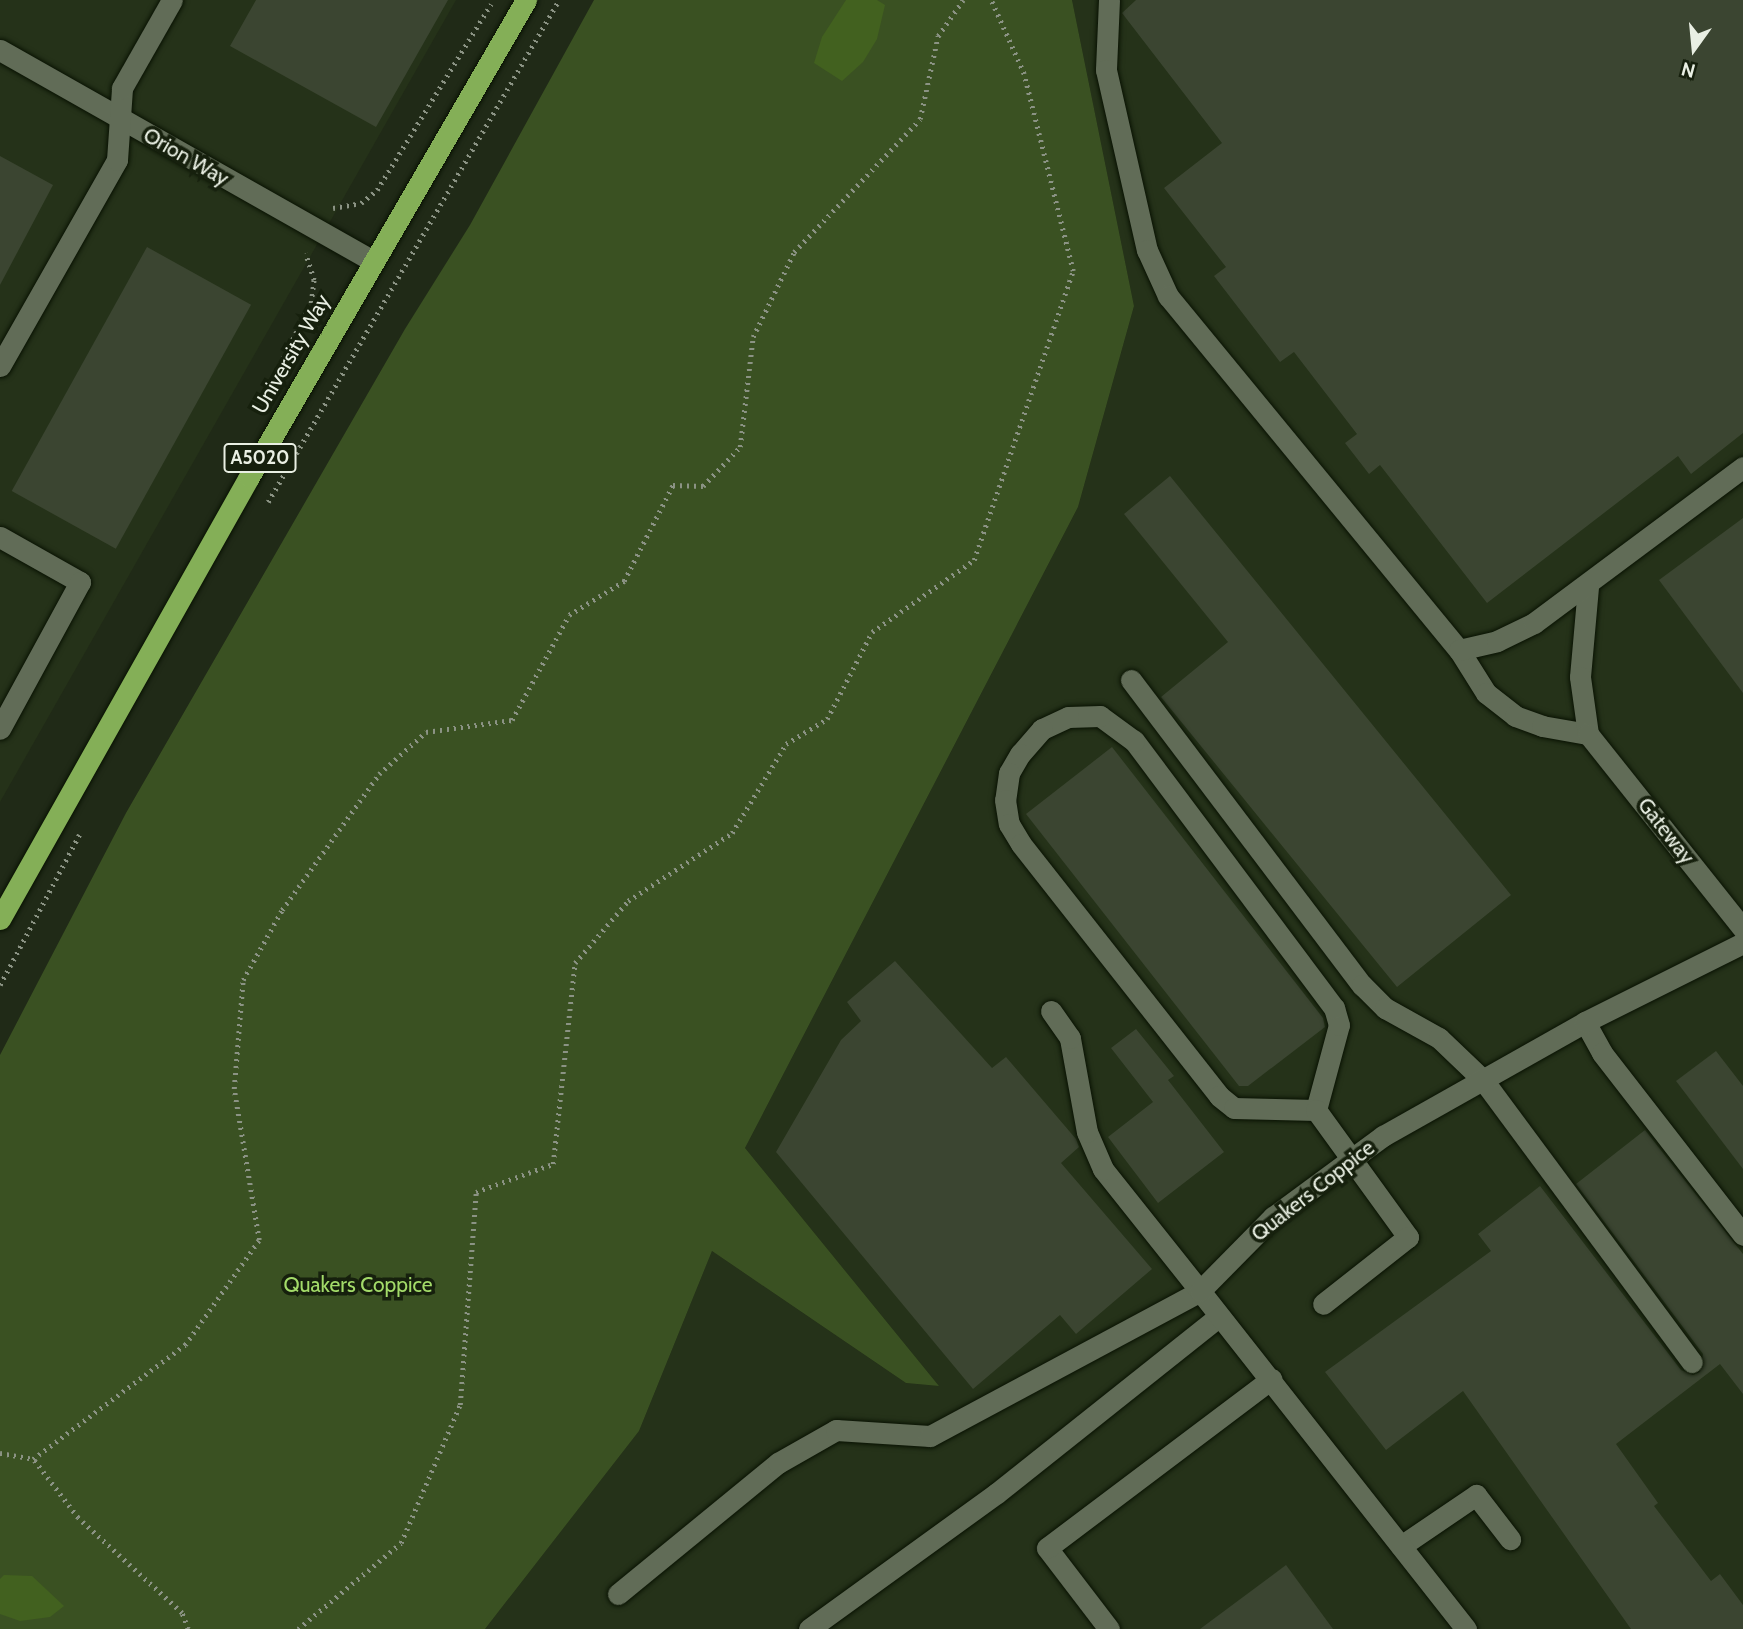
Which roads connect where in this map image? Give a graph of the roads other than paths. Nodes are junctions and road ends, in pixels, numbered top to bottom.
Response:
1 (172, 0) edge
2 (526, 0) edge
3 (1110, 0) edge
4 (0, 50) edge
5 (119, 119) junction
6 (373, 261) junction
7 (0, 366) edge
8 (1743, 467) edge
9 (0, 537) edge
10 (1588, 587) junction
11 (1459, 649) junction
12 (1131, 680) dead end
13 (0, 729) edge
14 (1588, 734) junction
15 (0, 919) edge
16 (1743, 929) edge
17 (1743, 943) edge
18 (1051, 1011) dead end
19 (1586, 1022) junction
20 (1483, 1080) junction
21 (1316, 1110) junction
22 (1349, 1159) junction
23 (1743, 1235) edge
24 (1200, 1291) junction
25 (1323, 1304) dead end
26 (1218, 1317) junction
27 (1692, 1362) dead end
28 (1271, 1379) junction
29 (1510, 1539) dead end
30 (1401, 1546) junction
31 (618, 1594) dead end
32 (809, 1629) edge
33 (1109, 1629) edge
34 (1466, 1629) edge

1 - 5 street
2 - 6 highway, University Way / A5020
3 - 11 street
4 - 5 street, Orion Way
5 - 6 street, Orion Way
5 - 7 street
6 - 15 highway, University Way / A5020
8 - 10 street
9 - 13 street
10 - 11 street
10 - 14 street
11 - 14 street
12 - 20 street
14 - 16 street, Gateway
17 - 19 street, Quakers Coppice
18 - 24 street
19 - 20 street, Quakers Coppice
19 - 23 street
20 - 22 street, Quakers Coppice
20 - 27 street
21 - 21 street
21 - 22 street
22 - 24 street, Quakers Coppice
22 - 25 street
24 - 26 street
24 - 31 street, Quakers Coppice
26 - 28 street
26 - 32 street
28 - 30 street
28 - 33 street
29 - 30 street
30 - 34 street

